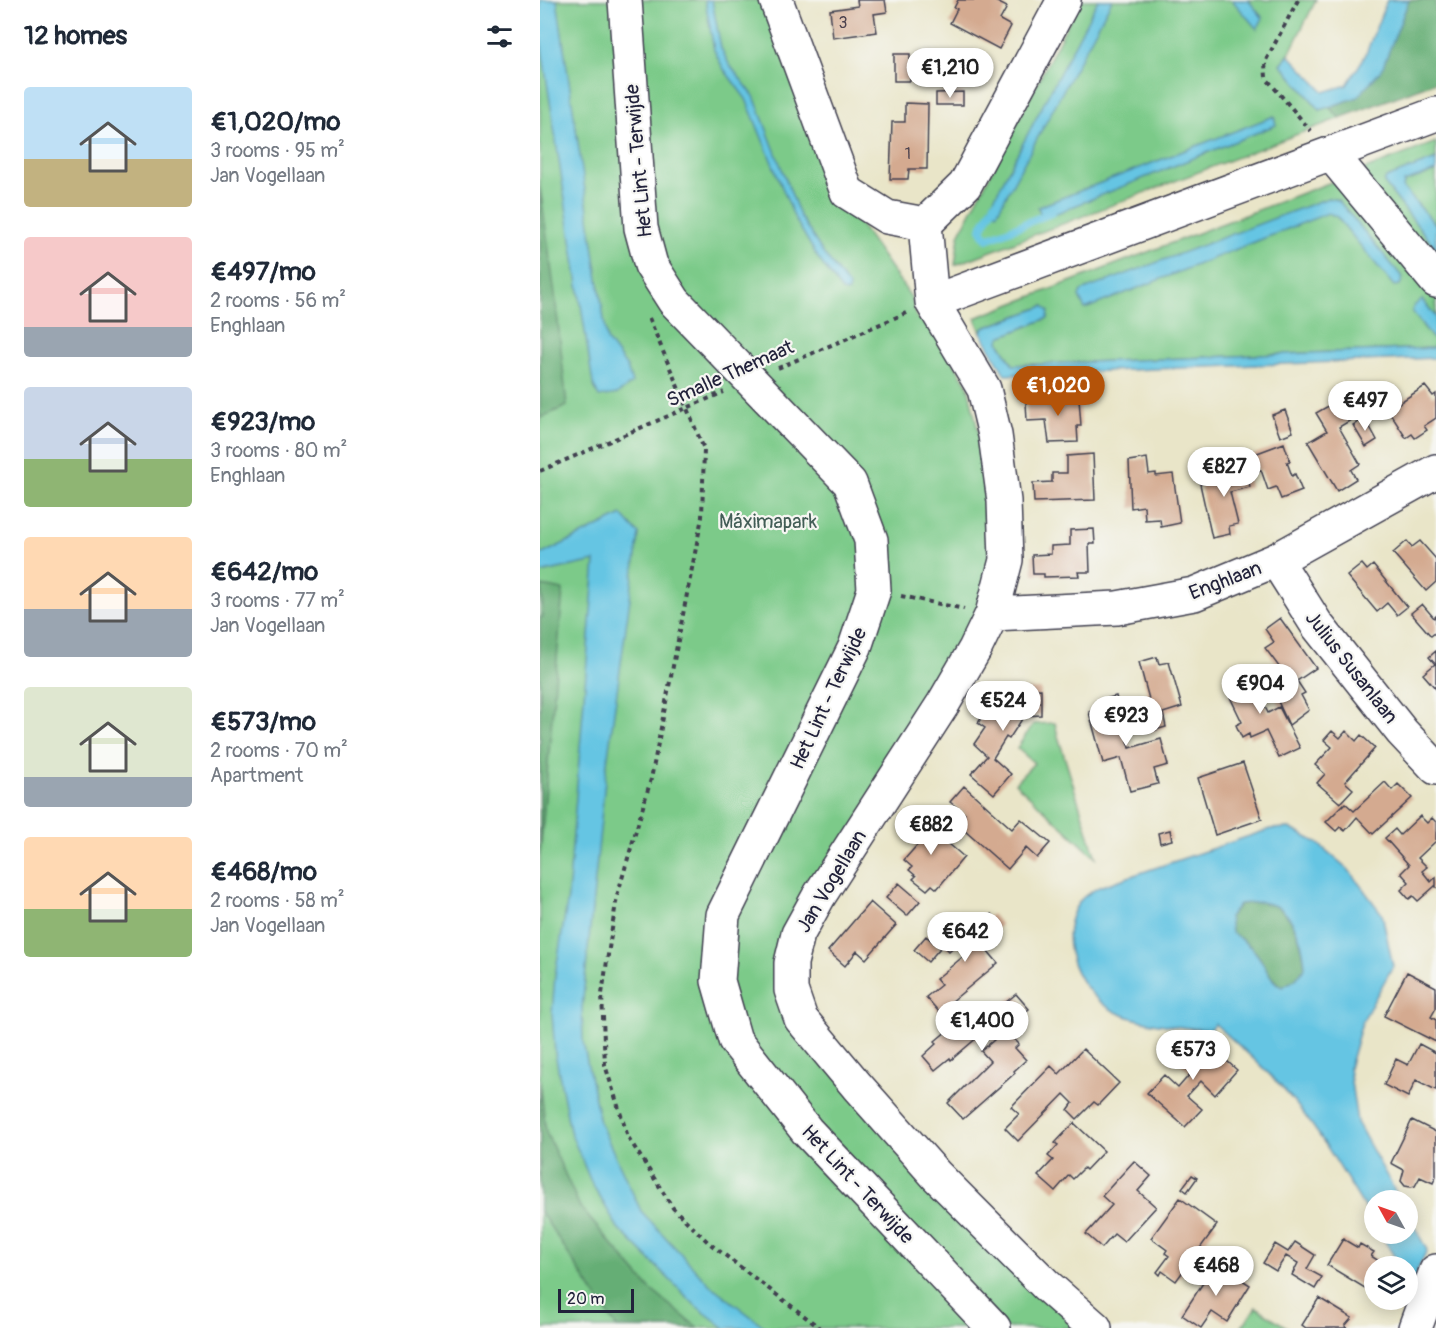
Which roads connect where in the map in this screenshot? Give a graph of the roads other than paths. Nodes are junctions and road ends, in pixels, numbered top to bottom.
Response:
1 (625, 0) edge
2 (776, 0) edge
3 (1064, 0) edge
4 (1436, 114) edge
5 (1331, 154) junction
6 (925, 224) junction
7 (1436, 281) edge
8 (932, 302) junction
9 (1436, 471) edge
10 (1276, 560) junction
11 (992, 614) junction
12 (1436, 768) edge
13 (994, 1328) edge
14 (1095, 1328) edge

1 - 13 street, Het Lint - Terwijde
2 - 6 street
3 - 6 street
4 - 5 street
5 - 7 street
5 - 8 street
6 - 8 street, Jan Vogellaan
8 - 11 street, Jan Vogellaan
9 - 10 street, Enghlaan
10 - 11 street, Enghlaan
10 - 12 street, Julius Susanlaan
11 - 14 street, Jan Vogellaan

